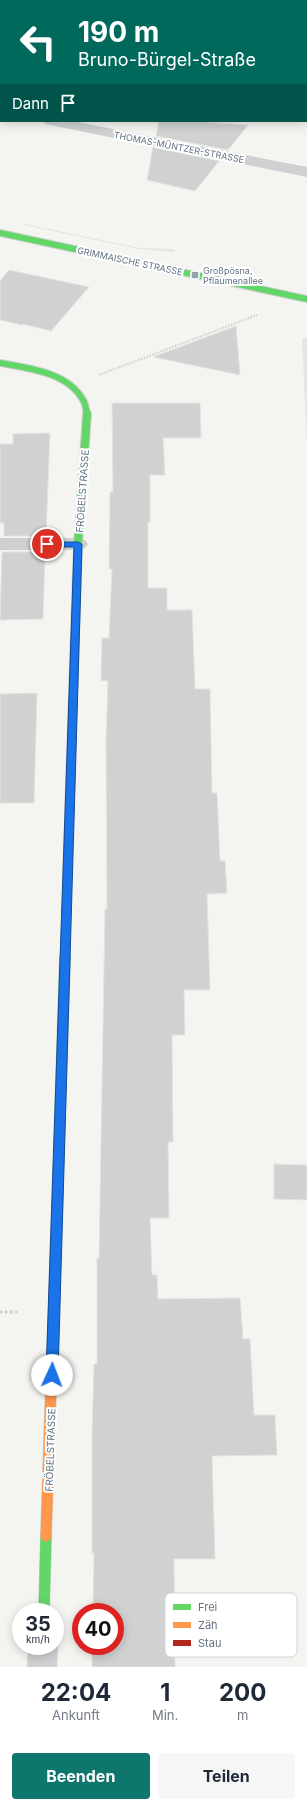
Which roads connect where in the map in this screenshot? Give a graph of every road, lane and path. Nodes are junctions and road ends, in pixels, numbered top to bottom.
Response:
1 (55, 122) edge
2 (307, 172) edge
3 (0, 233) edge
4 (307, 299) edge
5 (260, 314) dead end
6 (0, 363) edge
7 (71, 386) junction
8 (0, 544) edge
9 (78, 544) junction
10 (44, 1603) edge
11 (43, 1655) edge
12 (42, 1667) edge

1 - 2 street, THOMAS-MÜNTZER-STRASSE
3 - 4 street, GRIMMAISCHE STRASSE
5 - 7 path
6 - 7 street, FRÖBELSTRASSE
7 - 9 street, FRÖBELSTRASSE
8 - 9 street
9 - 10 street, FRÖBELSTRASSE
11 - 12 street

